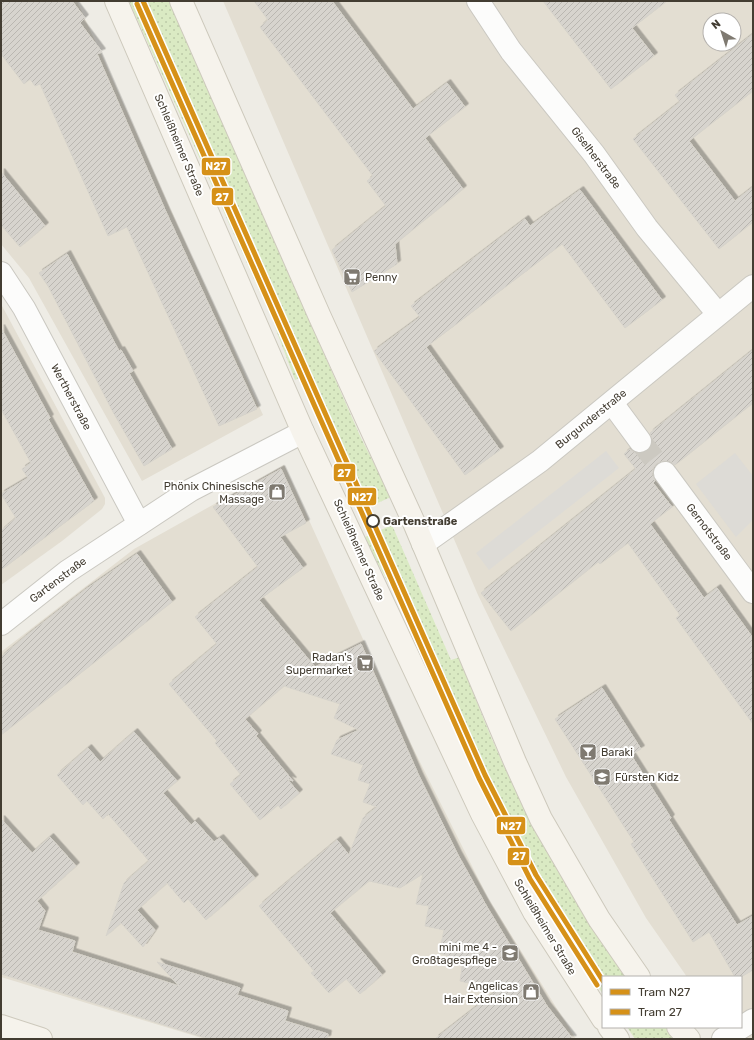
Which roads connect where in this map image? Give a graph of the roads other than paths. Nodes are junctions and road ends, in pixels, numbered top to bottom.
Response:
1 (116, 1) edge
2 (182, 1) edge
3 (478, 1) edge
4 (1, 273) edge
5 (753, 286) edge
6 (718, 314) junction
7 (612, 403) junction
8 (303, 432) junction
9 (640, 441) tunnel mouth
10 (665, 473) tunnel mouth
11 (139, 524) junction
12 (423, 544) junction
13 (753, 592) edge
14 (1, 624) edge
15 (638, 976) edge
16 (602, 1016) edge
17 (753, 1020) edge
18 (1, 1026) edge
19 (742, 1027) edge
20 (608, 1028) edge
21 (609, 1028) edge
22 (679, 1028) edge
23 (740, 1028) edge
24 (41, 1039) edge
25 (606, 1039) edge
26 (618, 1039) edge
27 (689, 1039) edge
28 (722, 1039) edge

1 - 8 main road, Schleißheimer Straße
2 - 12 main road
3 - 6 street, Giselherstraße
4 - 11 street, Wertherstraße
5 - 6 street, Burgunderstraße
6 - 7 street, Burgunderstraße
7 - 9 street
7 - 12 street, Burgunderstraße
8 - 11 street, Gartenstraße
8 - 16 main road, Schleißheimer Straße
10 - 13 street, Gernotstraße
11 - 14 street, Gartenstraße
12 - 15 main road
17 - 19 street
18 - 24 main road
20 - 25 main road
21 - 26 main road
22 - 27 main road
23 - 28 street

